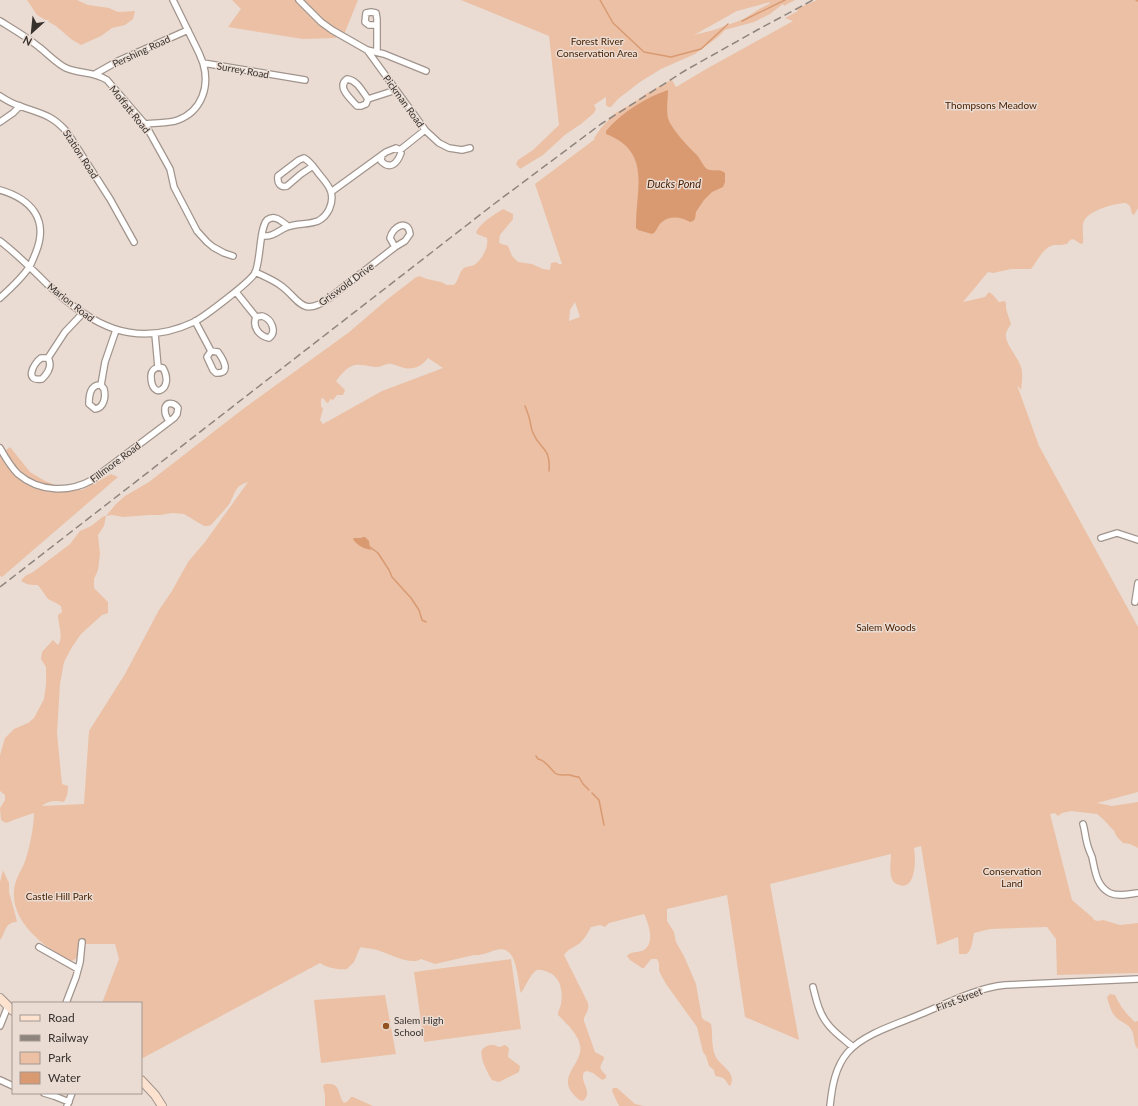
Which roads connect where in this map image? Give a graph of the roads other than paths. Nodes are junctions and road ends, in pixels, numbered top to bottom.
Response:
1 (173, 0) edge
2 (299, 0) edge
3 (0, 22) edge
4 (377, 25) dead end
5 (188, 30) junction
6 (367, 50) junction
7 (377, 52) junction
8 (203, 64) junction
9 (426, 71) dead end
10 (95, 74) junction
11 (305, 80) dead end
12 (396, 90) junction
13 (0, 96) edge
14 (368, 98) junction
15 (20, 106) junction
16 (0, 122) edge
17 (145, 124) junction
18 (425, 130) junction
19 (470, 148) dead end
20 (400, 150) junction
21 (382, 155) junction
22 (313, 166) junction
23 (0, 190) edge
24 (331, 192) junction
25 (288, 226) junction
26 (262, 236) junction
27 (0, 241) edge
28 (134, 242) dead end
29 (395, 247) dead end
30 (233, 256) dead end
31 (30, 266) junction
32 (255, 272) junction
33 (236, 292) junction
34 (0, 298) edge
35 (82, 313) junction
36 (256, 317) dead end
37 (195, 321) junction
38 (116, 330) junction
39 (155, 334) junction
40 (211, 351) dead end
41 (48, 358) dead end
42 (158, 367) dead end
43 (101, 385) dead end
44 (169, 420) dead end
45 (0, 448) edge
46 (1101, 538) dead end
47 (1138, 540) edge
48 (1138, 583) edge
49 (1135, 602) dead end
50 (1083, 824) dead end
51 (1138, 894) edge
52 (82, 942) dead end
53 (39, 947) dead end
54 (78, 969) junction
55 (1138, 979) edge
56 (813, 987) dead end
57 (0, 998) edge
58 (66, 1002) edge
59 (10, 1009) edge
60 (0, 1026) edge
61 (853, 1047) junction
62 (0, 1080) edge
63 (142, 1081) edge
64 (12, 1086) edge
65 (47, 1094) edge
66 (72, 1094) edge
67 (68, 1104) edge
68 (162, 1106) edge
69 (830, 1106) edge

1 - 5 street, Surrey Road
2 - 6 street, Pickman Road
3 - 10 street, Moffatt Road
4 - 7 street
5 - 8 street, Surrey Road
5 - 10 street, Pershing Road
6 - 7 street, Pickman Road
6 - 12 street, Pickman Road
7 - 9 street, Pickman Road
8 - 11 street, Surrey Road
8 - 17 street
10 - 17 street, Moffatt Road
12 - 14 street
12 - 18 street, Pickman Road
13 - 15 street, Station Road
14 - 14 street
15 - 16 street
15 - 28 street, Station Road
17 - 30 street, Moffatt Road
18 - 19 street, Pickman Road
18 - 20 street
20 - 21 street
20 - 21 street
21 - 24 street
22 - 22 street
22 - 24 street
23 - 31 street
24 - 25 street
25 - 26 street
25 - 26 street
26 - 32 street
27 - 31 street, Marion Road
29 - 32 street, Griswold Drive
31 - 34 street
31 - 35 street, Marion Road
32 - 33 street, Marion Road
33 - 36 street
33 - 37 street, Marion Road
35 - 38 street, Marion Road
35 - 41 street
37 - 39 street, Marion Road
37 - 40 street
38 - 39 street, Marion Road
38 - 43 street
39 - 42 street
44 - 45 street, Fillmore Road
46 - 47 street
48 - 49 street
50 - 51 street
52 - 54 street
53 - 54 street
54 - 58 street
55 - 61 street, First Street
56 - 61 street
57 - 59 street
59 - 60 street
61 - 69 street, First Street
62 - 64 street
63 - 68 street
65 - 67 street
66 - 67 street

